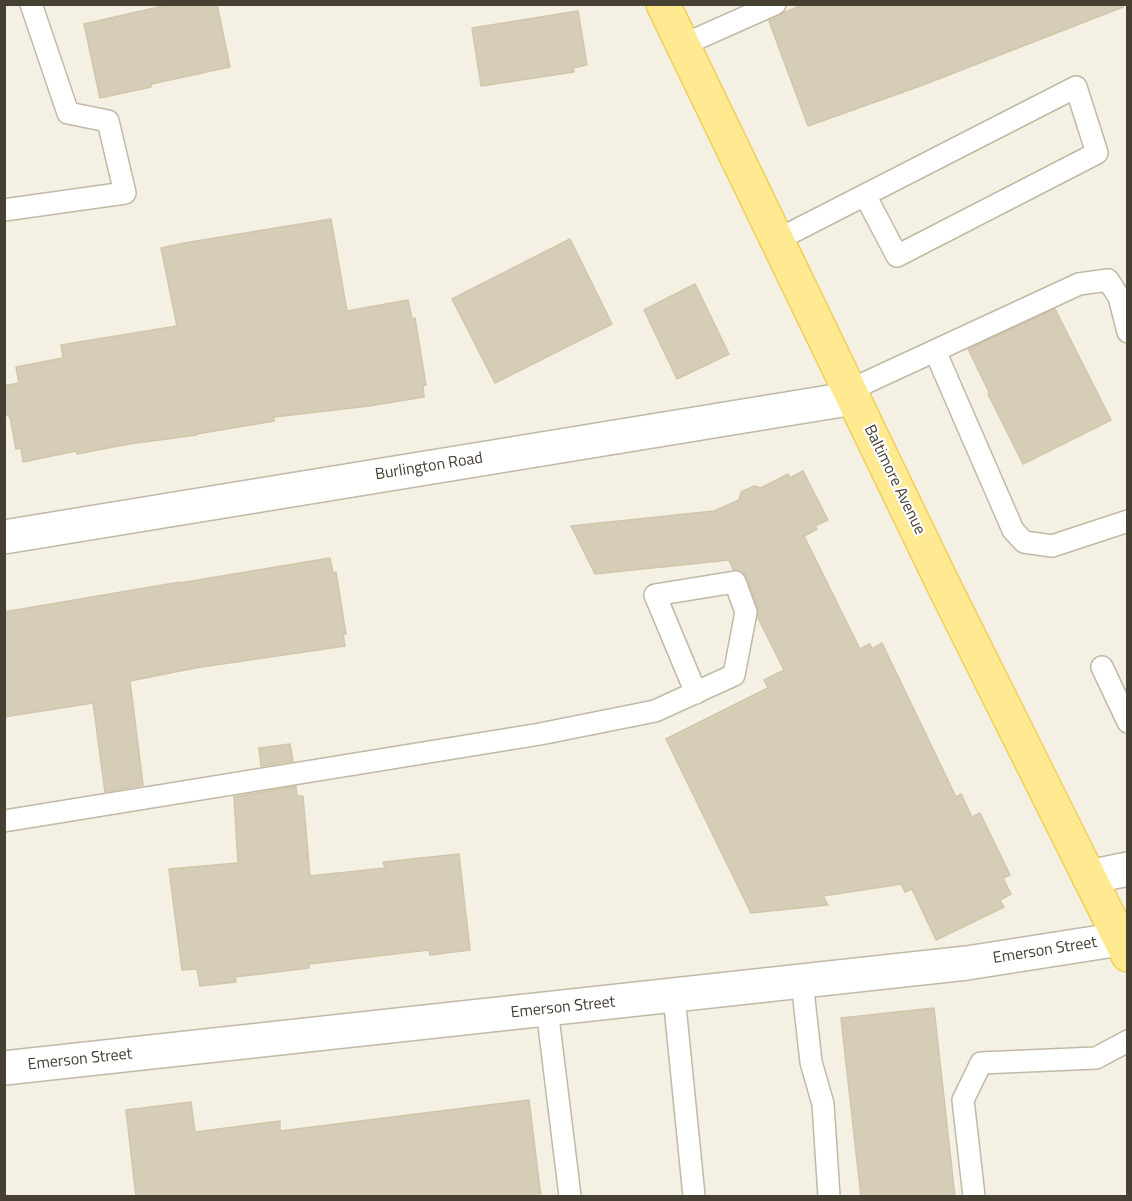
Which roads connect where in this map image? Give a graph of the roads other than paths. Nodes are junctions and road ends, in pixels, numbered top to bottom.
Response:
1 (31, 4) edge
2 (663, 4) edge
3 (774, 5) edge
4 (683, 45) junction
5 (865, 195) junction
6 (4, 210) edge
7 (777, 240) junction
8 (1128, 333) edge
9 (935, 351) junction
10 (852, 394) junction
11 (1128, 521) edge
12 (4, 537) edge
13 (1102, 667) dead end
14 (696, 693) junction
15 (1128, 722) edge
16 (4, 821) edge
17 (1128, 869) edge
18 (1089, 877) junction
19 (1124, 947) edge
20 (802, 981) junction
21 (674, 996) junction
22 (547, 1009) junction
23 (1128, 1041) edge
24 (4, 1068) edge
25 (570, 1197) edge
26 (694, 1197) edge
27 (830, 1197) edge
28 (975, 1197) edge

1 - 6 lane
2 - 4 main road, Baltimore Avenue
3 - 4 lane
4 - 7 main road, Baltimore Avenue
5 - 5 lane
5 - 7 lane
7 - 10 main road, Baltimore Avenue
8 - 9 lane
9 - 10 lane
9 - 11 lane
10 - 12 street, Burlington Road
10 - 18 main road, Baltimore Avenue
13 - 15 lane
14 - 14 lane
14 - 16 lane
17 - 18 street
18 - 19 main road, Baltimore Avenue
19 - 20 street, Emerson Street
20 - 21 street, Emerson Street
20 - 27 lane
21 - 22 street, Emerson Street
21 - 26 lane
22 - 24 street, Emerson Street
22 - 25 lane
23 - 28 lane

